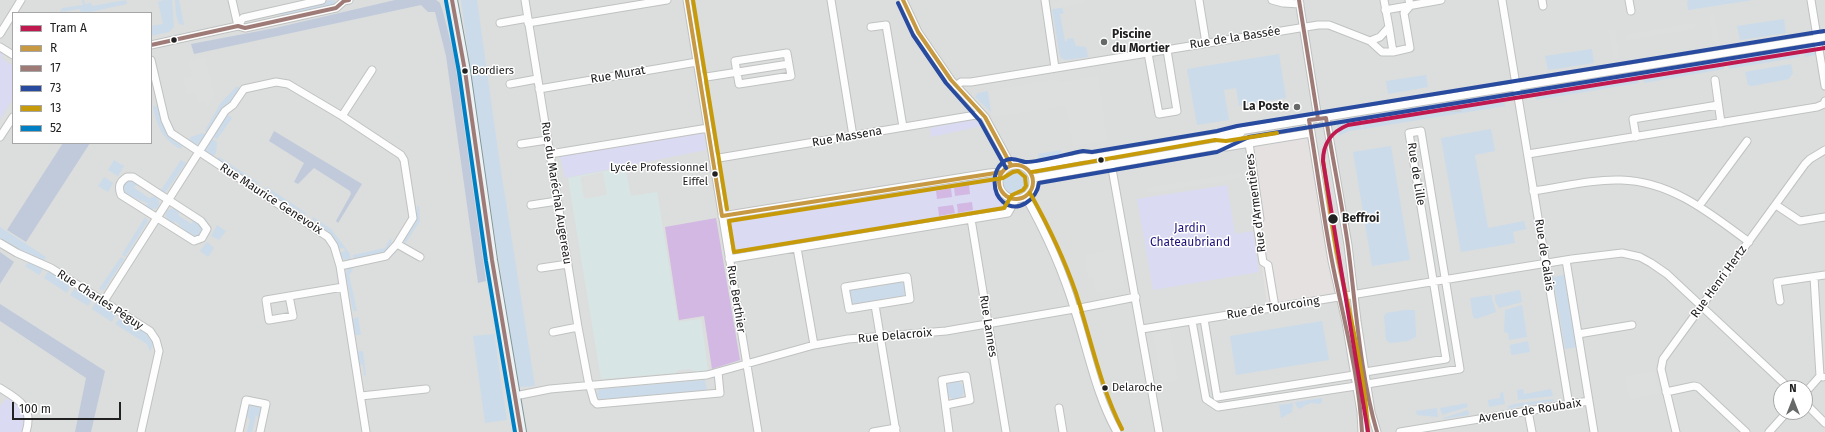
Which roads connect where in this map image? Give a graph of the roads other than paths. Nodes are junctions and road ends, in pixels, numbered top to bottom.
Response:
1 (21, 0) edge
2 (232, 0) edge
3 (322, 0) edge
4 (344, 0) edge
5 (452, 0) edge
6 (525, 0) edge
7 (667, 0) edge
8 (687, 0) edge
9 (831, 0) edge
10 (904, 0) edge
11 (1045, 0) edge
12 (1199, 0) edge
13 (1272, 0) edge
14 (1384, 0) edge
15 (1441, 0) edge
16 (1502, 0) edge
17 (1629, 0) edge
18 (1811, 0) edge
19 (1300, 2) edge
20 (1409, 3) edge
21 (1386, 10) junction
22 (1631, 11) dead end
23 (14, 12) edge
24 (12, 15) edge
25 (528, 21) junction
26 (500, 23) dead end
27 (238, 26) junction
28 (1388, 26) junction
29 (871, 27) dead end
30 (1303, 27) junction
31 (0, 34) edge
32 (1825, 37) edge
33 (1817, 38) junction
34 (1370, 40) junction
35 (1206, 43) junction
36 (152, 45) edge
37 (0, 47) edge
38 (1167, 50) junction
39 (1393, 52) junction
40 (1148, 53) junction
41 (12, 54) edge
42 (697, 62) junction
43 (789, 64) junction
44 (1056, 68) junction
45 (152, 69) edge
46 (372, 70) dead end
47 (737, 72) junction
48 (700, 78) junction
49 (538, 79) junction
50 (1715, 80) dead end
51 (1516, 83) junction
52 (510, 84) dead end
53 (956, 86) junction
54 (1825, 86) edge
55 (154, 88) edge
56 (539, 89) junction
57 (1825, 101) edge
58 (1718, 104) junction
59 (982, 114) junction
60 (342, 116) junction
61 (1326, 118) junction
62 (12, 119) edge
63 (1318, 119) junction
64 (1309, 120) junction
65 (1721, 123) junction
66 (903, 127) junction
67 (708, 128) junction
68 (1247, 131) junction
69 (1311, 133) junction
70 (853, 136) junction
71 (1636, 137) junction
72 (0, 138) edge
73 (547, 140) junction
74 (1746, 141) dead end
75 (521, 144) dead end
76 (1249, 144) junction
77 (1216, 146) junction
78 (1825, 150) edge
79 (199, 152) junction
80 (550, 154) junction
81 (1528, 154) junction
82 (713, 159) junction
83 (1111, 163) junction
84 (1011, 166) junction
85 (1026, 168) junction
86 (1002, 172) junction
87 (1033, 178) junction
88 (1534, 191) junction
89 (1025, 196) junction
90 (1016, 199) junction
91 (169, 200) junction
92 (557, 201) junction
93 (531, 205) dead end
94 (1776, 205) junction
95 (1699, 206) junction
96 (722, 216) junction
97 (1825, 217) edge
98 (157, 218) junction
99 (970, 219) junction
100 (1749, 242) junction
101 (0, 243) edge
102 (397, 244) junction
103 (797, 248) junction
104 (420, 257) dead end
105 (729, 259) junction
106 (1566, 260) junction
107 (568, 264) junction
108 (1545, 264) junction
109 (340, 266) junction
110 (541, 268) dead end
111 (1825, 275) edge
112 (1814, 277) junction
113 (1446, 280) junction
114 (1433, 282) junction
115 (343, 287) junction
116 (1354, 295) junction
117 (289, 296) junction
118 (1136, 297) junction
119 (1340, 297) junction
120 (104, 301) junction
121 (1780, 301) dead end
122 (875, 305) junction
123 (1702, 306) junction
124 (1276, 307) junction
125 (1074, 309) junction
126 (1204, 319) junction
127 (1192, 321) junction
128 (988, 325) junction
129 (1632, 325) dead end
130 (578, 328) junction
131 (1142, 329) junction
132 (553, 332) dead end
133 (1578, 334) junction
134 (881, 337) junction
135 (814, 345) junction
136 (1458, 357) junction
137 (1446, 359) junction
138 (747, 364) junction
139 (718, 372) junction
140 (1365, 372) junction
141 (1354, 375) junction
142 (1823, 377) edge
143 (1781, 380) edge
144 (1367, 384) junction
145 (589, 385) junction
146 (1356, 386) junction
147 (1813, 386) edge
148 (0, 388) edge
149 (426, 388) dead end
150 (1666, 392) junction
151 (361, 396) junction
152 (515, 396) junction
153 (1217, 397) junction
154 (1589, 402) junction
155 (946, 404) junction
156 (1214, 405) junction
157 (1568, 405) junction
158 (1059, 408) dead end
159 (1528, 411) junction
160 (1813, 411) edge
161 (1780, 420) edge
162 (1825, 423) edge
163 (896, 430) edge
164 (26, 432) edge
165 (141, 432) edge
166 (239, 432) edge
167 (260, 432) edge
168 (366, 432) edge
169 (521, 432) edge
170 (758, 432) edge
171 (873, 432) edge
172 (949, 432) edge
173 (1006, 432) edge
174 (1063, 432) edge
175 (1117, 432) edge
176 (1159, 432) edge
177 (1362, 432) edge
178 (1377, 432) edge
179 (1400, 432) edge
180 (1532, 432) edge
181 (1594, 432) edge
182 (1676, 432) edge
183 (1746, 432) edge
184 (1769, 432) edge

1 - 23 street
2 - 27 street
3 - 27 street
4 - 27 street
5 - 152 street
6 - 25 street, Rue du Maréchal Augereau
7 - 25 street
8 - 42 street, Rue Berthier
9 - 70 street
10 - 53 street
11 - 44 street
12 - 35 street
13 - 19 street
14 - 21 street
15 - 20 street
16 - 51 street, Rue de Calais
17 - 22 street
18 - 33 street
19 - 30 street
20 - 21 street
20 - 39 street
21 - 28 street
24 - 31 street
25 - 26 street
25 - 49 street, Rue du Maréchal Augereau
27 - 36 street
28 - 34 street
28 - 39 street
29 - 66 street
30 - 34 street, Rue de la Bassée
30 - 35 street, Rue de la Bassée
30 - 63 street
32 - 33 street
33 - 51 street
33 - 54 street
34 - 39 street, Rue de la Bassée
35 - 38 street, Rue de la Bassée
37 - 41 street
38 - 40 street, Rue de la Bassée
38 - 40 street
40 - 44 street, Rue de la Bassée
42 - 48 street, Rue Berthier
42 - 56 street, Rue Murat
43 - 47 street
43 - 47 street
43 - 47 street
44 - 53 street, Rue de la Bassée
45 - 55 street, Rue Maurice Genevoix
46 - 60 street
47 - 48 street
48 - 67 street, Rue Berthier
49 - 52 street
49 - 56 street, Rue du Maréchal Augereau
50 - 58 street
51 - 61 street
51 - 81 street, Rue de Calais
53 - 59 street
55 - 79 street, Rue Maurice Genevoix
56 - 73 street, Rue du Maréchal Augereau
57 - 65 street
58 - 65 street
58 - 71 street
59 - 66 street, Rue Massena
59 - 84 street
60 - 79 street
60 - 102 street
61 - 63 street
61 - 116 street
62 - 72 street
63 - 64 street
64 - 68 street
64 - 69 street
65 - 71 street
66 - 70 street, Rue Massena
67 - 80 street
67 - 82 street, Rue Berthier
68 - 77 street
68 - 85 street
69 - 76 street
69 - 119 street
70 - 82 street, Rue Massena
71 - 81 street
73 - 75 street
73 - 80 street, Rue du Maréchal Augereau
74 - 95 street
76 - 77 street
76 - 124 street, Rue d'Armentières
77 - 83 street
78 - 94 street, Rue Henri Hertz
79 - 91 street
79 - 109 street, Rue Maurice Genevoix
80 - 92 street, Rue du Maréchal Augereau
81 - 88 street, Rue de Calais
82 - 96 street, Rue Berthier
83 - 87 street
83 - 118 street
84 - 85 street
84 - 86 street
85 - 87 street
86 - 90 street
86 - 96 street
87 - 89 street
88 - 95 street
88 - 108 street, Rue de Calais
89 - 90 street
89 - 125 street
90 - 99 street
91 - 98 street
91 - 98 street
91 - 98 street
92 - 93 street
92 - 107 street, Rue du Maréchal Augereau
94 - 97 street
94 - 100 street, Rue Henri Hertz
95 - 100 street
96 - 105 street, Rue Berthier
98 - 120 street
99 - 103 street
99 - 128 street, Rue Lannes
100 - 123 street, Rue Henri Hertz
101 - 120 street, Rue Charles Péguy
102 - 104 street
102 - 109 street
103 - 105 street
103 - 135 street
105 - 138 street, Rue Berthier
106 - 108 street, Rue de Tourcoing
106 - 123 street, Rue de Tourcoing
106 - 133 street, Rue de Calais
107 - 110 street
107 - 130 street, Rue du Maréchal Augereau
108 - 113 street, Rue de Tourcoing
108 - 157 street, Rue de Calais
109 - 115 street, Rue Maurice Genevoix
111 - 112 street
112 - 121 street
112 - 142 street
113 - 114 street, Rue de Tourcoing
113 - 114 street, Rue de Lille
113 - 136 street, Rue de Lille
114 - 116 street, Rue de Tourcoing
114 - 137 street, Rue de Lille
115 - 117 street
115 - 151 street, Rue Maurice Genevoix
116 - 119 street, Rue de Tourcoing
116 - 140 street
117 - 117 street
118 - 125 street
118 - 131 street
119 - 124 street, Rue de Tourcoing
119 - 141 street
120 - 165 street, Rue Charles Péguy
122 - 122 street
122 - 134 street
123 - 143 street, Rue de Tourcoing
123 - 150 street, Rue Henri Hertz
124 - 126 street, Rue de Tourcoing
125 - 128 street, Rue Delacroix
125 - 175 street
126 - 127 street, Rue de Tourcoing
126 - 153 street
127 - 131 street, Rue de Tourcoing
127 - 156 street
128 - 134 street, Rue Delacroix
128 - 173 street, Rue Lannes
129 - 133 street
130 - 132 street
130 - 145 street, Rue du Maréchal Augereau
131 - 176 street
133 - 154 street, Rue de Calais
134 - 135 street, Rue Delacroix
134 - 163 street
135 - 138 street, Rue Delacroix
136 - 137 street
136 - 144 street
137 - 140 street
138 - 139 street, Rue Delacroix
138 - 170 street, Rue Berthier
139 - 145 street, Rue Delacroix
139 - 145 street
140 - 144 street
141 - 146 street
141 - 153 street
142 - 147 street
144 - 178 street
145 - 152 street, Rue Delacroix
146 - 156 street
146 - 177 street
148 - 164 street
149 - 151 street
150 - 182 street, Rue Henri Hertz
150 - 183 street
151 - 168 street, Rue Maurice Genevoix
152 - 169 street
153 - 156 street
154 - 157 street, Avenue de Roubaix
154 - 181 street, Rue de Calais
155 - 155 street
155 - 172 street
157 - 159 street, Avenue de Roubaix
158 - 174 street
159 - 179 street, Avenue de Roubaix
159 - 180 street
160 - 162 street
161 - 184 street
163 - 171 street
166 - 167 street

